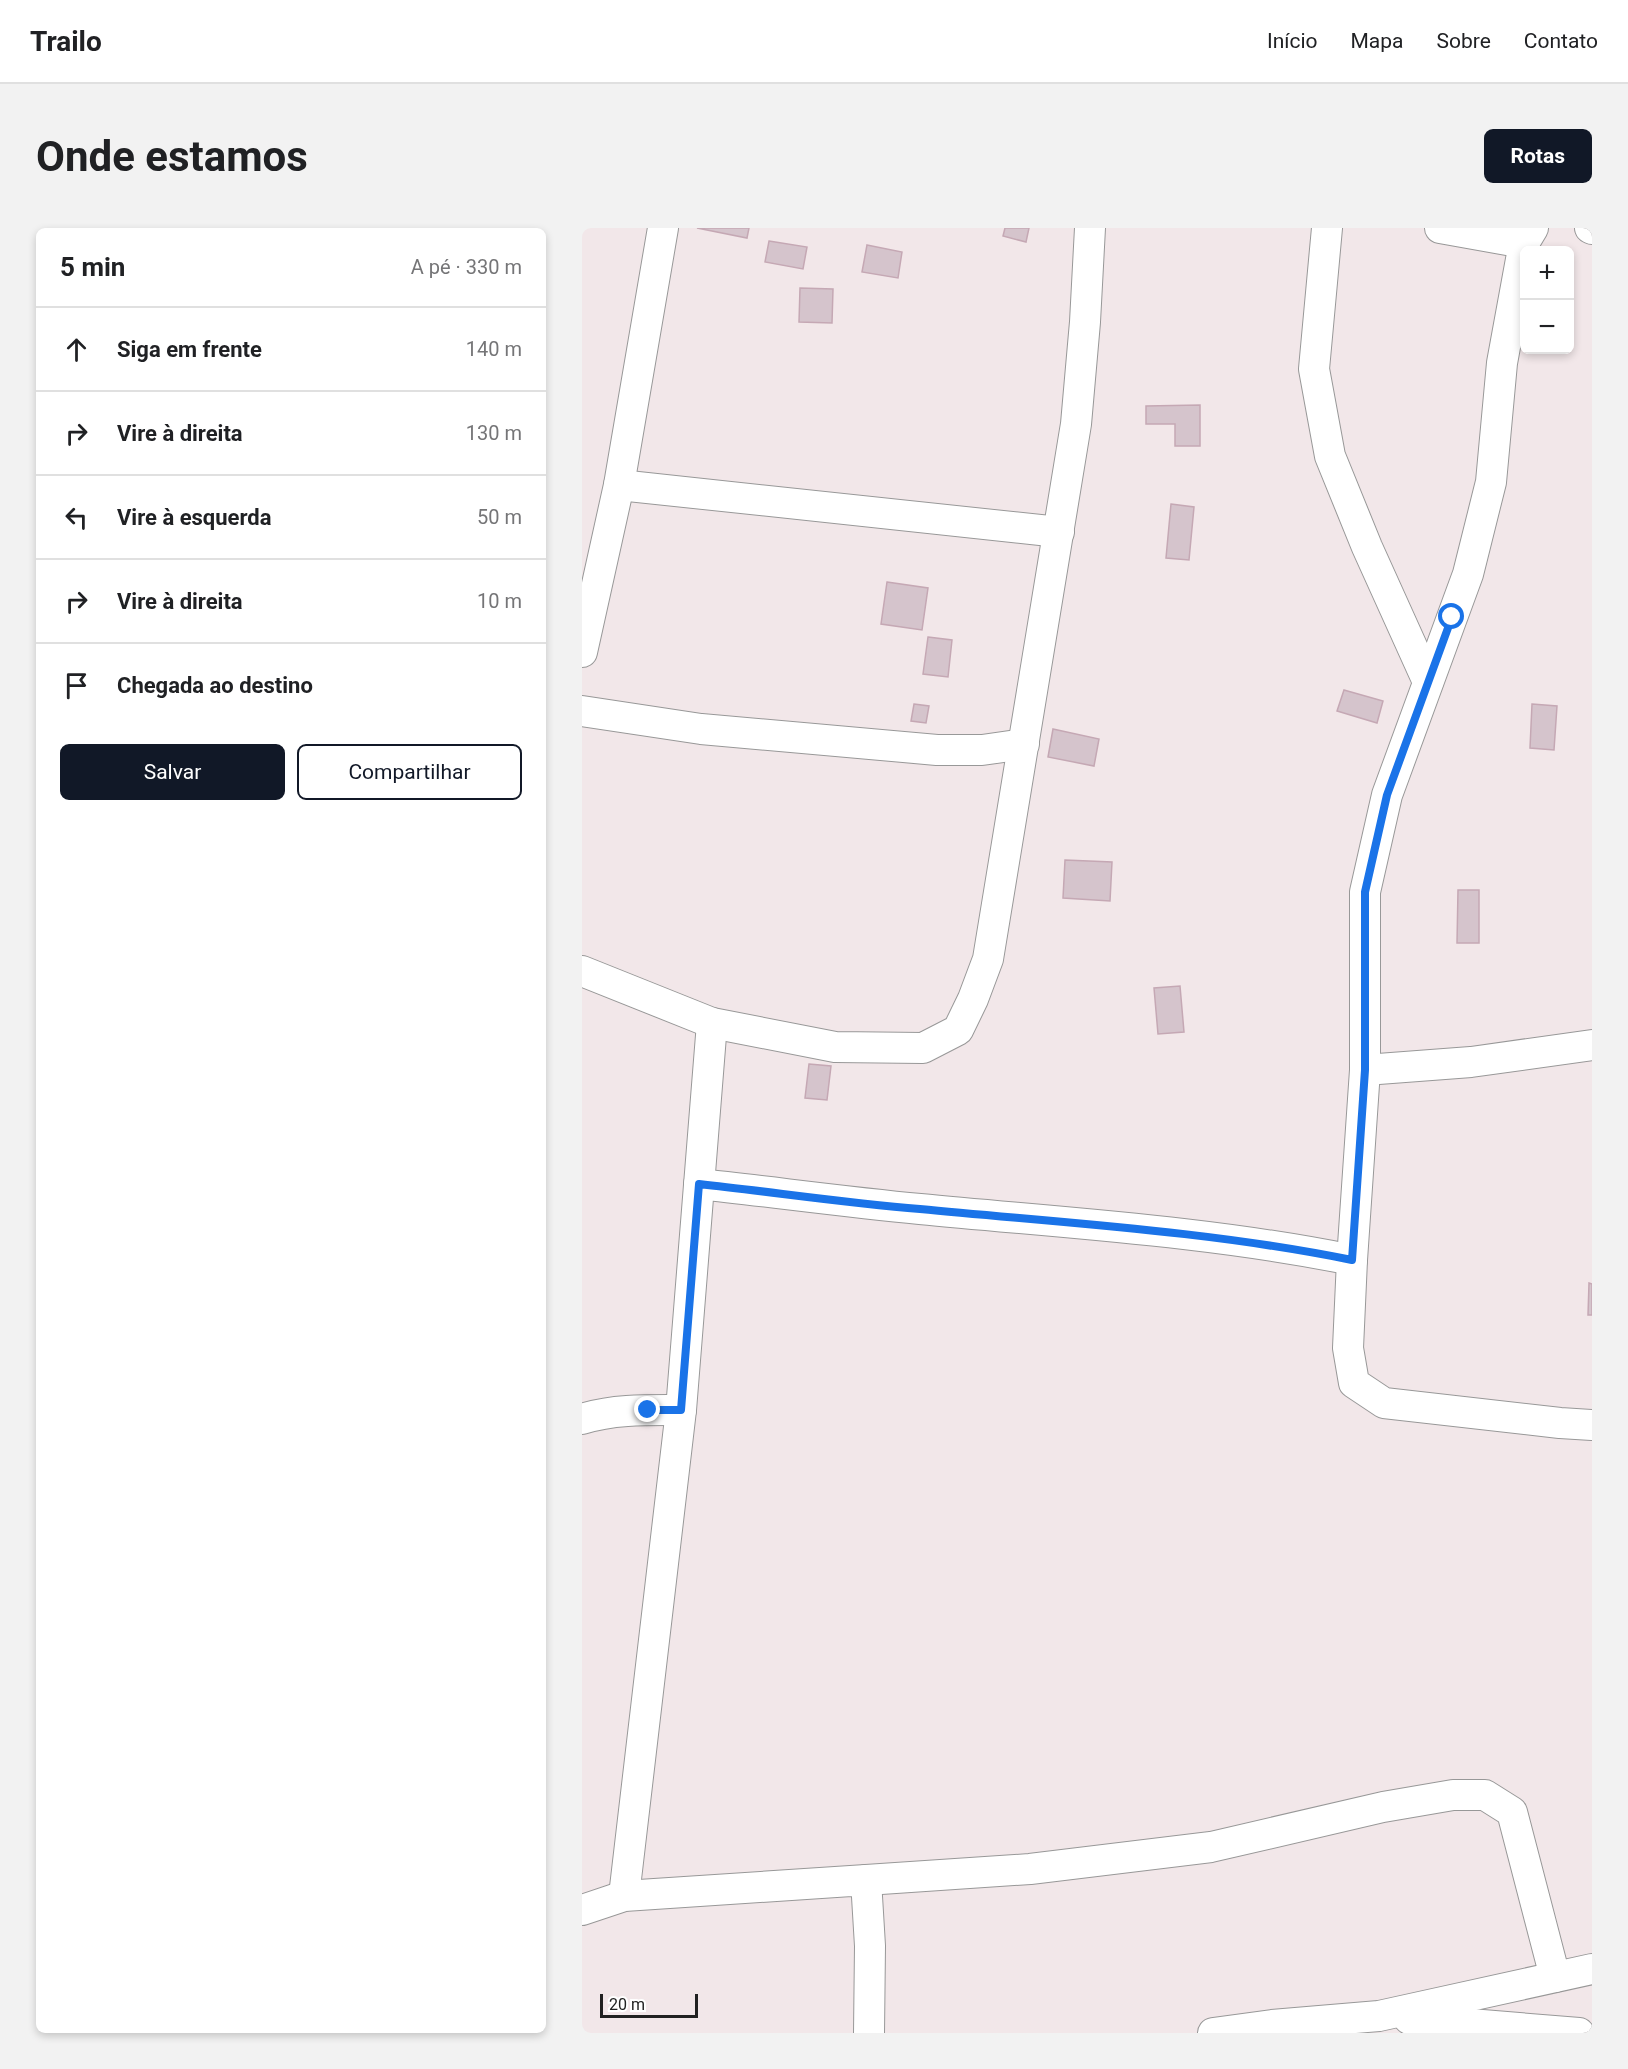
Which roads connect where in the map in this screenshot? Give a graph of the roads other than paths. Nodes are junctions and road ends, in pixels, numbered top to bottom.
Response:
1 (663, 228) edge
2 (1090, 228) edge
3 (1327, 228) edge
4 (1440, 228) edge
5 (1529, 236) edge
6 (619, 485) junction
7 (1059, 532) junction
8 (595, 535) edge
9 (582, 652) edge
10 (1428, 682) junction
11 (582, 711) edge
12 (1024, 744) junction
13 (582, 971) edge
14 (712, 1023) junction
15 (1592, 1046) edge
16 (1365, 1070) junction
17 (699, 1184) junction
18 (1352, 1260) junction
19 (681, 1410) junction
20 (582, 1419) edge
21 (1592, 1425) edge
22 (866, 1880) junction
23 (624, 1896) junction
24 (582, 1910) edge
25 (1592, 1969) edge
26 (1556, 1977) junction
27 (1379, 2016) junction
28 (1269, 2029) edge
29 (869, 2033) edge
30 (1213, 2033) edge
31 (1579, 2033) edge

1 - 6 street
2 - 7 street
3 - 10 street
4 - 5 street
5 - 10 street
6 - 7 street
6 - 8 street
7 - 12 street
8 - 9 street
10 - 16 street
11 - 12 street
12 - 14 street
13 - 14 street
14 - 17 street
15 - 16 street
16 - 18 street
17 - 18 street
17 - 19 street
18 - 21 street
19 - 20 street
19 - 23 street
22 - 23 street
22 - 26 street
22 - 29 street
23 - 24 street
25 - 26 street
26 - 27 street
27 - 28 street
27 - 31 street
28 - 30 street

